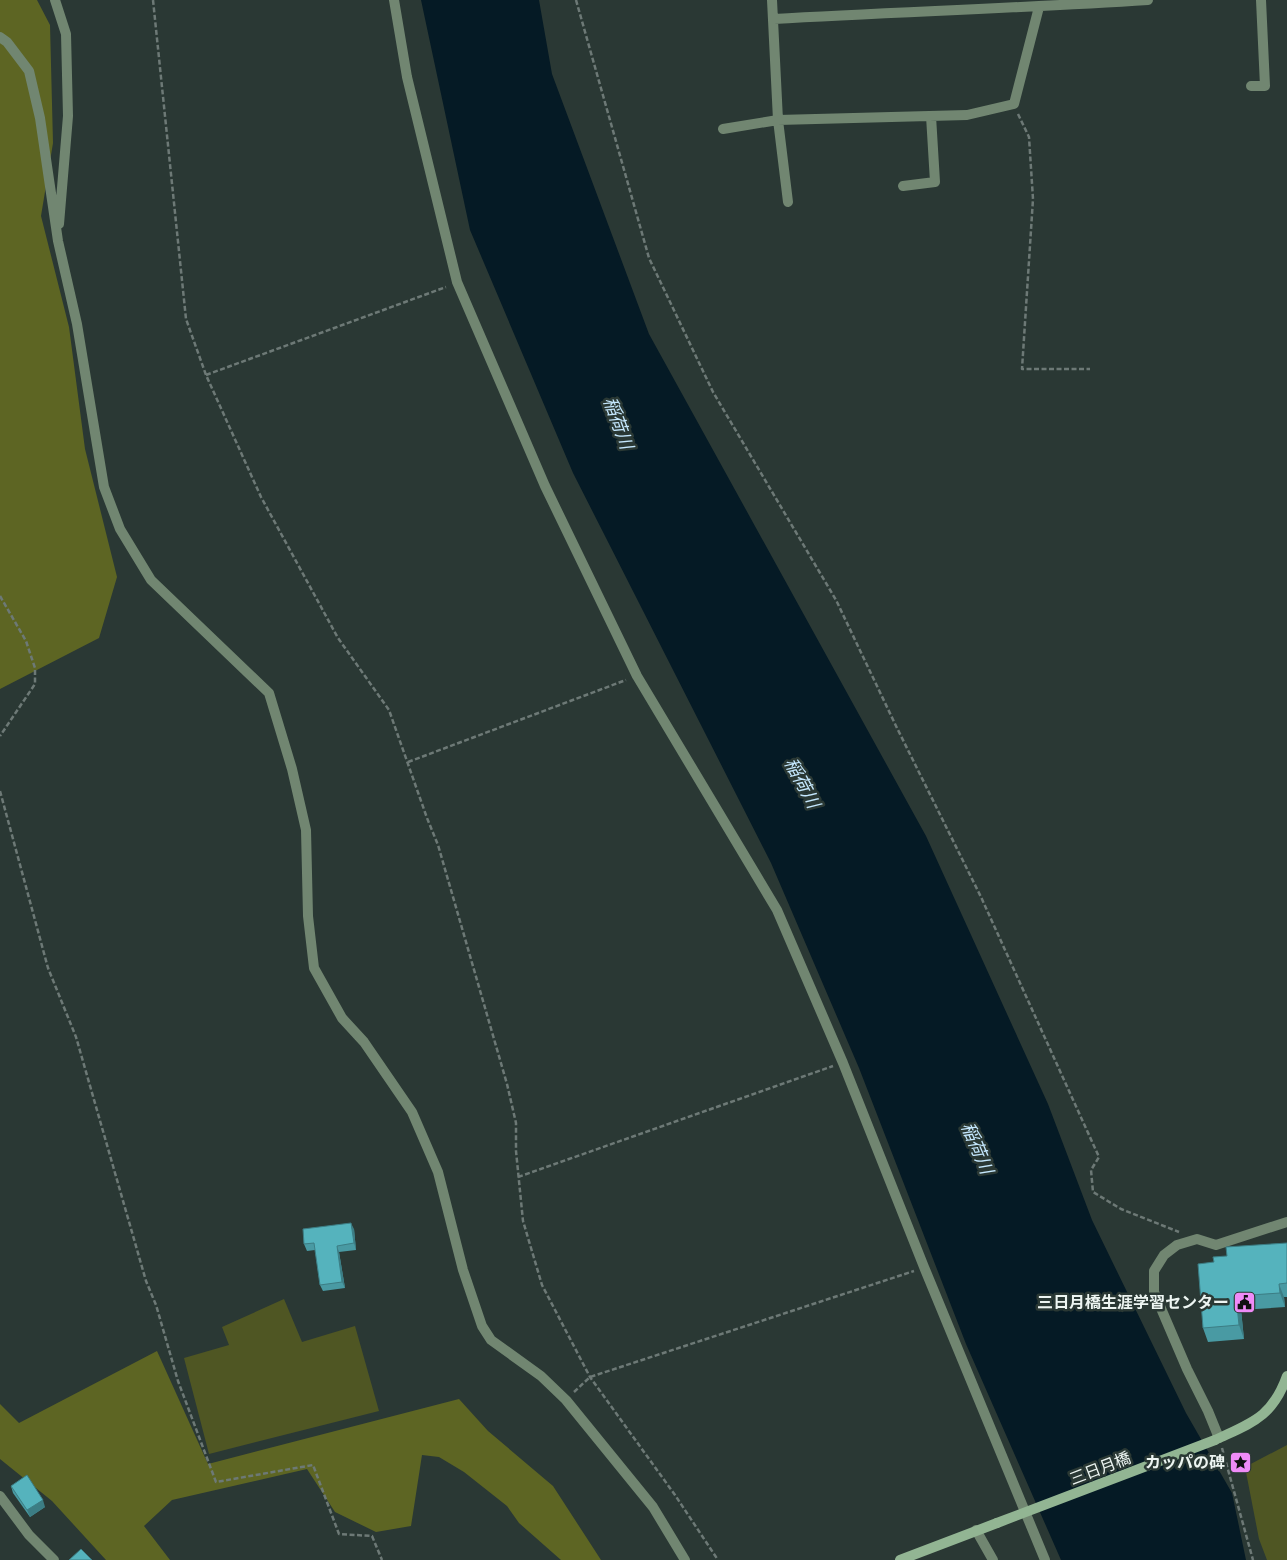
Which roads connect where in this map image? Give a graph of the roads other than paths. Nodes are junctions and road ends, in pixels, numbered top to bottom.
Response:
1 (55, 0) edge
2 (394, 0) edge
3 (772, 0) edge
4 (1148, 0) edge
5 (1261, 0) edge
6 (974, 4) edge
7 (1039, 7) junction
8 (774, 19) junction
9 (0, 38) edge
10 (1251, 86) dead end
11 (931, 116) junction
12 (778, 120) junction
13 (723, 129) dead end
14 (903, 186) dead end
15 (788, 202) dead end
16 (58, 241) junction
17 (1287, 1222) edge
18 (1287, 1376) edge
19 (1217, 1439) junction
20 (0, 1496) edge
21 (976, 1530) junction
22 (54, 1560) edge
23 (685, 1560) edge
24 (900, 1560) edge
25 (993, 1560) edge
26 (1045, 1560) edge

1 - 16 street
2 - 26 street
3 - 8 street
4 - 7 street
5 - 10 street
6 - 7 street
6 - 8 street
7 - 11 street
8 - 12 street
9 - 16 street
11 - 12 street
11 - 14 street
12 - 13 street
12 - 15 street
16 - 23 street
17 - 19 street
18 - 19 street, 三日月橋
19 - 21 street, 三日月橋, bridge
20 - 22 street
21 - 24 street, 三日月橋
21 - 25 street

